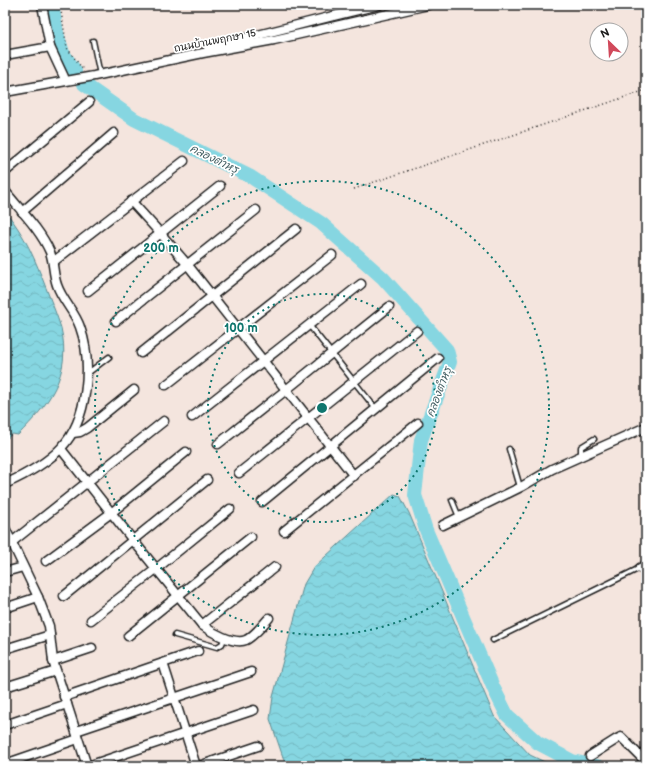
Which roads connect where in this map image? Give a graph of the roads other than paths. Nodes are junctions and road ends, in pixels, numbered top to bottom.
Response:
1 (42, 5) edge
2 (379, 5) edge
3 (428, 5) edge
4 (273, 36) junction
5 (93, 41) dead end
6 (50, 47) junction
7 (5, 55) edge
8 (99, 70) junction
9 (64, 77) junction
10 (5, 87) edge
11 (5, 92) edge
12 (89, 102) dead end
13 (114, 132) dead end
14 (184, 160) dead end
15 (5, 172) edge
16 (220, 186) dead end
17 (5, 191) edge
18 (131, 202) junction
19 (256, 210) dead end
20 (22, 212) junction
21 (296, 229) dead end
22 (161, 234) junction
23 (332, 255) dead end
24 (53, 262) junction
25 (187, 264) junction
26 (360, 284) dead end
27 (88, 291) dead end
28 (212, 296) junction
29 (389, 307) dead end
30 (116, 321) dead end
31 (309, 325) junction
32 (238, 328) junction
33 (417, 332) dead end
34 (140, 353) dead end
35 (332, 353) junction
36 (109, 357) dead end
37 (438, 358) dead end
38 (263, 361) junction
39 (88, 374) junction
40 (354, 382) junction
41 (166, 385) dead end
42 (134, 390) dead end
43 (286, 390) junction
44 (376, 410) junction
45 (192, 418) dead end
46 (309, 419) junction
47 (164, 420) dead end
48 (418, 423) dead end
49 (646, 427) edge
50 (73, 433) junction
51 (594, 439) dead end
52 (218, 444) dead end
53 (331, 447) junction
54 (61, 449) junction
55 (509, 450) dead end
56 (186, 452) dead end
57 (581, 456) junction
58 (239, 473) dead end
59 (354, 476) junction
60 (207, 480) dead end
61 (88, 482) junction
62 (5, 484) edge
63 (521, 487) junction
64 (452, 500) dead end
65 (262, 502) dead end
66 (230, 508) dead end
67 (111, 513) junction
68 (459, 518) junction
69 (443, 525) dead end
70 (5, 528) edge
71 (284, 531) dead end
72 (251, 537) dead end
73 (132, 539) junction
74 (12, 542) junction
75 (46, 561) dead end
76 (23, 567) junction
77 (275, 567) dead end
78 (643, 567) edge
79 (156, 569) junction
80 (5, 572) edge
81 (64, 596) dead end
82 (179, 596) junction
83 (38, 597) junction
84 (5, 608) edge
85 (269, 618) dead end
86 (91, 620) dead end
87 (202, 625) junction
88 (50, 635) junction
89 (175, 635) dead end
90 (128, 636) dead end
91 (225, 637) junction
92 (494, 640) dead end
93 (92, 648) dead end
94 (5, 649) edge
95 (198, 651) dead end
96 (53, 661) junction
97 (163, 663) junction
98 (56, 671) junction
99 (251, 672) dead end
100 (5, 688) edge
101 (175, 698) junction
102 (66, 700) junction
103 (254, 710) dead end
104 (5, 725) edge
105 (186, 733) junction
106 (77, 735) junction
107 (258, 746) dead end
108 (590, 756) dead end
109 (646, 762) edge
110 (5, 764) edge
111 (88, 766) edge
112 (196, 766) edge
113 (199, 766) edge

1 - 6 street
2 - 4 street, ถนนบ้านพฤกษา 15
3 - 4 street, ถนนบ้านพฤกษา 15
4 - 8 street, ถนนบ้านพฤกษา 15
4 - 11 street, ถนนบ้านพฤกษา 15
5 - 8 lane
6 - 7 street
6 - 9 street
8 - 9 street, ถนนบ้านพฤกษา 15
9 - 10 street, ถนนบ้านพฤกษา 15
12 - 15 street
13 - 20 street
14 - 18 street
16 - 22 street
17 - 20 street
18 - 22 street
18 - 24 street
19 - 25 street
20 - 24 street
21 - 28 street
22 - 25 street
22 - 27 street
23 - 32 street
24 - 39 street
25 - 28 street
25 - 30 street
26 - 31 street
28 - 32 street
28 - 34 street
29 - 35 street
31 - 35 lane
31 - 38 street
32 - 38 street
32 - 41 street
33 - 40 street
35 - 40 lane
35 - 43 street
36 - 39 lane
37 - 44 street
38 - 43 street
38 - 45 street
39 - 50 street
40 - 44 lane
40 - 46 street
42 - 50 street
43 - 46 street
43 - 52 street
44 - 53 street
46 - 53 street
46 - 58 street
47 - 61 street
48 - 59 street
49 - 57 street
50 - 54 street
51 - 57 lane
53 - 59 street
53 - 65 street
54 - 61 street
54 - 62 street
55 - 63 lane
56 - 67 street
57 - 63 street
59 - 71 street
60 - 73 street
61 - 67 street
61 - 74 street
63 - 68 street
64 - 68 lane
66 - 79 street
67 - 73 street
67 - 75 street
68 - 69 street
70 - 74 street
72 - 82 street
73 - 79 street
73 - 81 street
74 - 76 street
76 - 80 street
76 - 83 street
77 - 87 street
78 - 92 lane
79 - 82 street
79 - 86 street
82 - 87 street
82 - 90 street
83 - 84 street
83 - 88 street
85 - 91 street
87 - 91 street
88 - 94 street
88 - 96 street
89 - 91 lane
93 - 96 street
95 - 97 street
96 - 98 street
97 - 101 street
97 - 102 street
98 - 100 street
98 - 102 street
99 - 101 street
101 - 105 street
101 - 106 street
102 - 104 street
102 - 106 street
103 - 105 street
105 - 111 street
105 - 112 street
106 - 110 street
106 - 111 street
107 - 113 street
108 - 109 street

